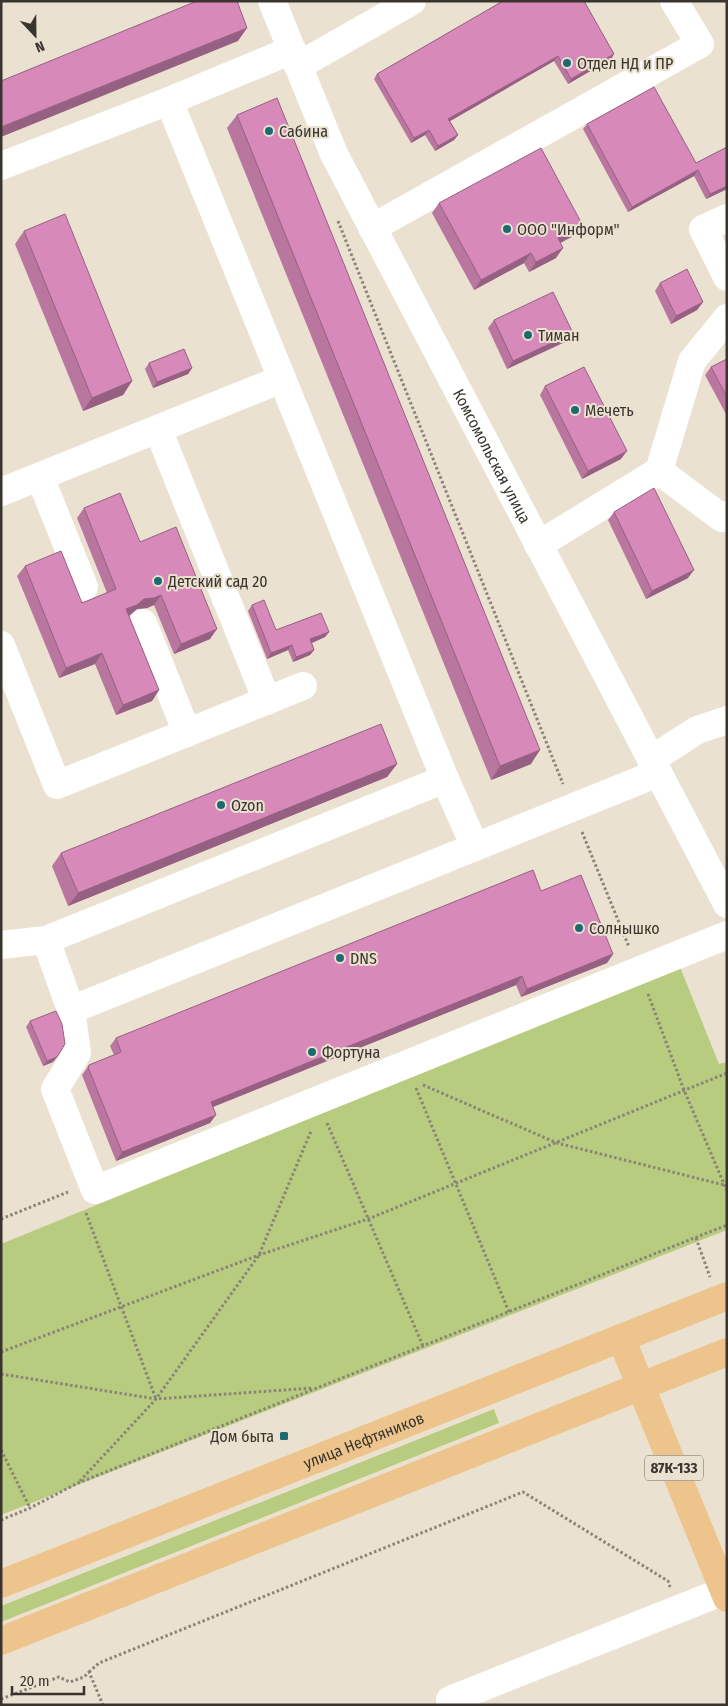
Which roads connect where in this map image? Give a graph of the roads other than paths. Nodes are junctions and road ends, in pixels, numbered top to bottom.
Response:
1 (272, 1) edge
2 (412, 1) edge
3 (674, 1) edge
4 (295, 58) junction
5 (169, 101) junction
6 (1, 166) edge
7 (727, 218) edge
8 (372, 228) junction
9 (727, 277) edge
10 (727, 318) edge
11 (282, 379) junction
12 (158, 429) junction
13 (659, 471) junction
14 (40, 477) junction
15 (1, 492) edge
16 (727, 515) edge
17 (538, 545) junction
18 (84, 587) dead end
19 (143, 623) edge
20 (1, 645) edge
21 (303, 686) dead end
22 (267, 701) junction
23 (727, 720) edge
24 (187, 733) junction
25 (654, 766) junction
26 (445, 779) junction
27 (475, 848) junction
28 (727, 904) edge
29 (727, 935) edge
30 (46, 940) junction
31 (1, 945) edge
32 (71, 1010) junction
33 (727, 1296) edge
34 (621, 1338) junction
35 (727, 1352) edge
36 (641, 1387) junction
37 (1, 1584) edge
38 (725, 1595) edge
39 (1, 1641) edge
40 (451, 1705) edge

1 - 4 street, Комсомольская улица
2 - 4 street
3 - 8 street
4 - 5 street
4 - 8 street, Комсомольская улица
5 - 6 street
5 - 11 street
7 - 9 street
8 - 17 street, Комсомольская улица
10 - 13 street
11 - 12 street
11 - 26 street
12 - 14 street
12 - 22 street
13 - 16 street
13 - 17 street
14 - 15 street
14 - 18 street
17 - 25 street, Комсомольская улица
19 - 24 street
20 - 24 street
21 - 22 street
22 - 24 street
23 - 25 street
25 - 27 street
25 - 28 street, Комсомольская улица
26 - 27 street
26 - 30 street
27 - 32 street
29 - 32 street
30 - 31 street
30 - 32 street
33 - 34 main road, улица Нефтяников
34 - 36 main road, 87К-133
34 - 37 main road, улица Нефтяников
35 - 36 main road
36 - 38 main road, 87К-133
36 - 39 main road
38 - 40 street

